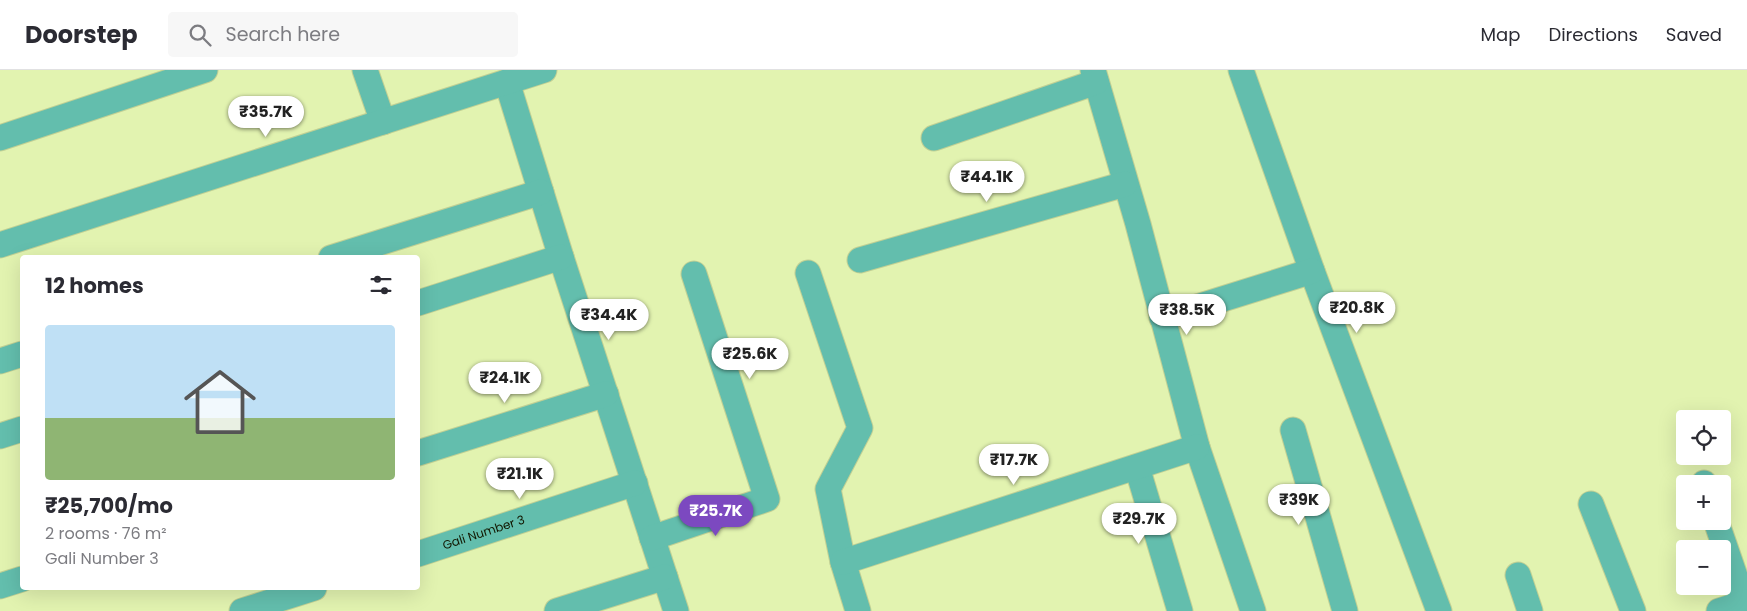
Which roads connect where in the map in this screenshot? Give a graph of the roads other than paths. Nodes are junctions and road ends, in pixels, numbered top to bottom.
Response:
1 (205, 70) edge
2 (365, 70) edge
3 (544, 70) edge
4 (1241, 70) edge
5 (1095, 76) edge
6 (507, 82) junction
7 (383, 122) junction
8 (0, 138) edge
9 (934, 138) dead end
10 (1125, 184) junction
11 (541, 192) junction
12 (0, 245) edge
13 (341, 255) edge
14 (561, 258) junction
15 (860, 260) dead end
16 (1312, 271) junction
17 (808, 273) dead end
18 (694, 274) dead end
19 (420, 302) edge
20 (1162, 318) junction
21 (20, 355) edge
22 (0, 361) edge
23 (606, 394) junction
24 (20, 430) edge
25 (1293, 430) dead end
26 (0, 436) edge
27 (1197, 448) junction
28 (420, 452) edge
29 (1137, 467) junction
30 (635, 483) junction
31 (1591, 504) dead end
32 (1719, 530) edge
33 (652, 538) junction
34 (420, 553) edge
35 (843, 562) junction
36 (1518, 576) dead end
37 (665, 577) junction
38 (20, 580) edge
39 (0, 586) edge
40 (308, 590) edge
41 (1746, 605) edge
42 (242, 611) edge
43 (557, 611) edge
44 (676, 611) edge
45 (858, 611) edge
46 (1180, 611) edge
47 (1253, 611) edge
48 (1345, 611) edge
49 (1439, 611) edge
50 (1530, 611) edge
51 (1633, 611) edge
52 (1719, 611) edge

1 - 8 street
2 - 7 street
3 - 6 street
4 - 16 street
5 - 9 street
5 - 10 street
6 - 7 street
6 - 11 street
7 - 12 street
10 - 15 street
10 - 20 street
11 - 13 street
11 - 14 street
14 - 19 street
14 - 23 street
16 - 20 street
16 - 49 street
17 - 35 street
18 - 33 street
20 - 27 street
21 - 22 street
23 - 28 street
23 - 30 street
24 - 26 street
25 - 48 street
27 - 29 street
27 - 47 street
29 - 35 street
29 - 46 street
30 - 33 street
30 - 34 street, Gali Number 3
31 - 51 street
32 - 41 street
33 - 37 street
35 - 45 street
36 - 50 street
37 - 43 street
37 - 44 street
38 - 39 street
40 - 42 street
41 - 52 street

